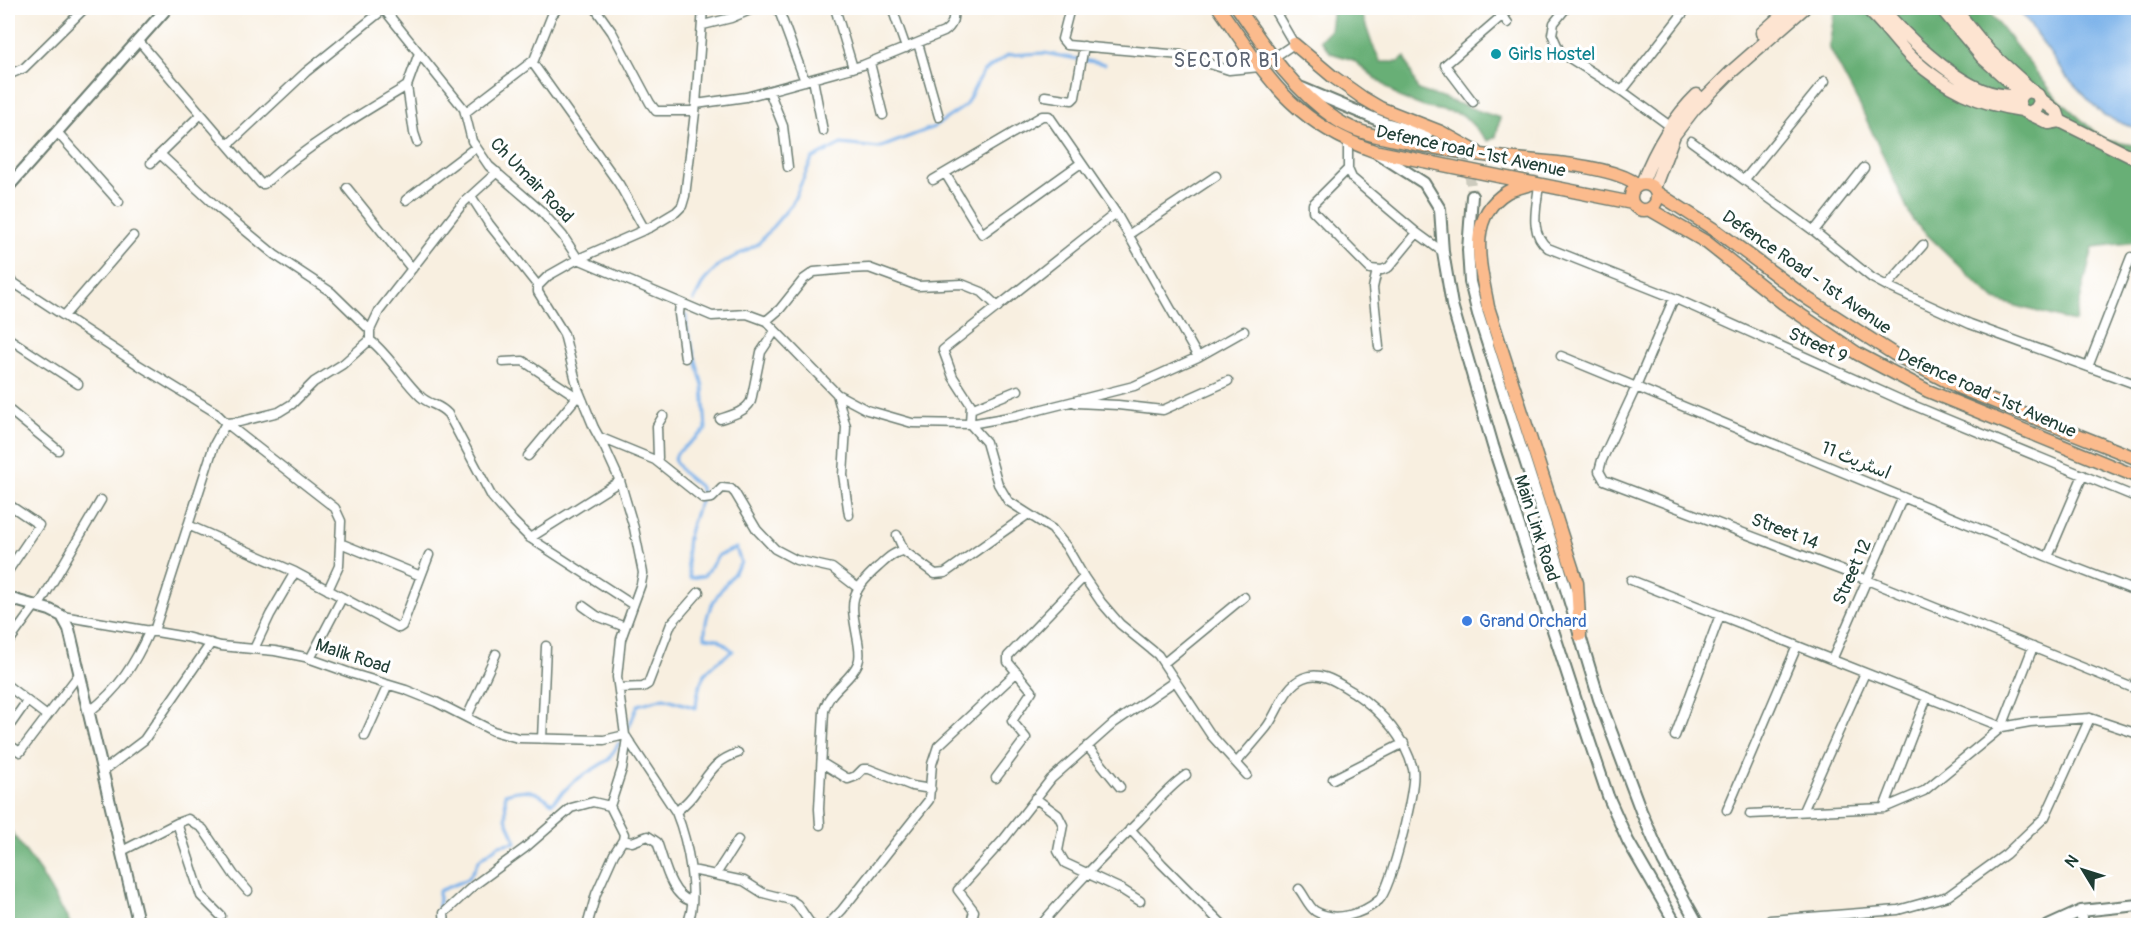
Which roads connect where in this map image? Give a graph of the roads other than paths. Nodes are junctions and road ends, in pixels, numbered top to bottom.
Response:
1 (85, 8) edge
2 (167, 8) edge
3 (198, 8) edge
4 (204, 8) edge
5 (383, 8) edge
6 (558, 8) edge
7 (595, 8) edge
8 (703, 8) edge
9 (755, 8) edge
10 (778, 8) edge
11 (835, 8) edge
12 (892, 8) edge
13 (954, 8) edge
14 (1070, 8) edge
15 (1220, 8) edge
16 (1239, 8) edge
17 (1273, 8) edge
18 (1511, 8) edge
19 (1566, 8) edge
20 (1687, 8) edge
21 (1790, 8) edge
22 (1804, 8) edge
23 (1866, 8) edge
24 (1882, 8) edge
25 (1941, 8) edge
26 (1954, 8) edge
27 (1499, 11) edge
28 (1508, 23) dead end
29 (703, 25) junction
30 (138, 40) junction
31 (918, 43) junction
32 (1294, 44) junction
33 (1084, 46) junction
34 (906, 48) junction
35 (419, 53) junction
36 (1273, 57) junction
37 (532, 62) junction
38 (870, 63) junction
39 (1260, 67) junction
40 (853, 68) junction
41 (8, 75) edge
42 (809, 80) junction
43 (1825, 81) dead end
44 (407, 86) junction
45 (1299, 87) junction
46 (769, 91) junction
47 (1622, 91) junction
48 (2021, 95) junction
49 (2037, 95) junction
50 (1045, 96) dead end
51 (1473, 102) dead end
52 (695, 107) junction
53 (2025, 111) junction
54 (465, 112) junction
55 (201, 114) junction
56 (884, 115) dead end
57 (939, 117) dead end
58 (2060, 121) junction
59 (1670, 126) junction
60 (823, 131) dead end
61 (57, 132) junction
62 (1427, 135) tunnel mouth
63 (1348, 141) junction
64 (1691, 141) dead end
65 (417, 142) dead end
66 (228, 145) junction
67 (476, 147) junction
68 (1374, 152) junction
69 (160, 154) junction
70 (1486, 156) junction
71 (2139, 160) edge
72 (151, 163) dead end
73 (1081, 163) junction
74 (788, 167) dead end
75 (1864, 168) dead end
76 (1348, 169) junction
77 (497, 172) junction
78 (945, 173) junction
79 (1216, 176) dead end
80 (1744, 179) junction
81 (933, 180) dead end
82 (1536, 183) junction
83 (8, 187) edge
84 (1648, 187) junction
85 (346, 188) dead end
86 (471, 196) junction
87 (1472, 196) tunnel mouth
88 (406, 200) dead end
89 (119, 202) dead end
90 (1632, 203) junction
91 (1649, 209) junction
92 (1116, 213) junction
93 (645, 230) junction
94 (1814, 231) junction
95 (1417, 233) junction
96 (1128, 235) junction
97 (133, 236) dead end
98 (1923, 245) dead end
99 (1443, 252) junction
100 (2131, 257) dead end
101 (578, 259) junction
102 (412, 269) junction
103 (1377, 270) junction
104 (8, 279) edge
105 (538, 286) junction
106 (1887, 286) junction
107 (1674, 298) junction
108 (680, 303) junction
109 (998, 307) junction
110 (64, 315) junction
111 (766, 321) junction
112 (370, 330) junction
113 (775, 331) junction
114 (1244, 331) dead end
115 (8, 338) edge
116 (370, 340) junction
117 (1380, 347) dead end
118 (1561, 356) dead end
119 (1198, 357) junction
120 (685, 358) dead end
121 (503, 362) dead end
122 (2088, 367) junction
123 (1228, 381) dead end
124 (78, 384) dead end
125 (2139, 385) edge
126 (1636, 387) junction
127 (1018, 390) dead end
128 (837, 394) junction
129 (580, 399) junction
130 (1067, 403) junction
131 (8, 408) edge
132 (970, 409) junction
133 (663, 416) dead end
134 (720, 420) dead end
135 (226, 423) junction
136 (970, 424) junction
137 (599, 437) junction
138 (58, 450) dead end
139 (2118, 451) junction
140 (528, 456) dead end
141 (2139, 459) edge
142 (655, 460) junction
143 (2110, 466) junction
144 (2083, 475) junction
145 (2139, 477) edge
146 (620, 481) junction
147 (1903, 498) junction
148 (2139, 498) edge
149 (101, 500) dead end
150 (8, 504) edge
151 (849, 515) dead end
152 (1027, 515) junction
153 (188, 525) junction
154 (897, 535) dead end
155 (530, 538) junction
156 (340, 543) junction
157 (904, 551) junction
158 (429, 555) dead end
159 (2048, 557) junction
160 (8, 571) edge
161 (296, 573) junction
162 (421, 576) junction
163 (1084, 577) junction
164 (1631, 580) dead end
165 (1867, 580) junction
166 (858, 588) junction
167 (328, 590) junction
168 (699, 592) dead end
169 (2139, 592) edge
170 (1244, 597) dead end
171 (8, 598) edge
172 (342, 598) junction
173 (633, 605) junction
174 (36, 606) junction
175 (583, 606) dead end
176 (1720, 615) junction
177 (62, 616) junction
178 (625, 627) junction
179 (152, 631) junction
180 (1580, 635) junction
181 (8, 643) edge
182 (211, 643) junction
183 (546, 646) dead end
184 (1797, 646) junction
185 (2033, 647) junction
186 (254, 649) junction
187 (496, 654) dead end
188 (310, 659) junction
189 (1832, 660) junction
190 (1164, 663) junction
191 (1017, 672) junction
192 (80, 673) junction
193 (1865, 673) junction
194 (2139, 676) edge
195 (1175, 681) junction
196 (388, 685) junction
197 (8, 686) edge
198 (619, 688) junction
199 (2136, 689) edge
200 (1927, 698) junction
201 (27, 701) junction
202 (89, 712) junction
203 (47, 716) junction
204 (467, 717) junction
205 (2090, 718) junction
206 (8, 728) edge
207 (2002, 728) junction
208 (2139, 734) edge
209 (365, 736) dead end
210 (626, 736) junction
211 (1675, 736) dead end
212 (542, 739) junction
213 (1404, 743) junction
214 (8, 744) edge
215 (1087, 746) junction
216 (738, 753) dead end
217 (822, 763) junction
218 (1236, 763) junction
219 (103, 771) junction
220 (1247, 775) dead end
221 (1186, 776) dead end
222 (996, 778) dead end
223 (1333, 779) dead end
224 (1120, 787) dead end
225 (931, 789) junction
226 (1035, 798) junction
227 (610, 806) junction
228 (1884, 808) junction
229 (1727, 810) dead end
230 (1803, 811) junction
231 (676, 812) junction
232 (1750, 814) dead end
233 (177, 823) junction
234 (820, 825) dead end
235 (1130, 830) junction
236 (623, 840) junction
237 (738, 840) dead end
238 (122, 850) junction
239 (692, 870) junction
240 (1087, 873) junction
241 (716, 874) junction
242 (1299, 889) dead end
243 (249, 891) dead end
244 (691, 901) junction
245 (1140, 902) dead end
246 (2139, 905) edge
247 (2081, 911) junction
248 (221, 916) dead end
249 (1770, 920) dead end
250 (140, 926) edge
251 (445, 926) edge
252 (587, 926) edge
253 (686, 926) edge
254 (812, 926) edge
255 (827, 926) edge
256 (970, 926) edge
257 (1040, 926) edge
258 (1224, 926) edge
259 (1677, 926) edge
260 (1699, 926) edge
261 (2048, 926) edge
262 (2083, 926) edge

1 - 41 street
2 - 30 street
3 - 4 street
5 - 35 street, Ch Umair Road
5 - 66 street
6 - 37 street
7 - 52 street
8 - 29 street
9 - 29 street
10 - 42 street
11 - 40 street
12 - 34 street
13 - 31 street
14 - 33 street
15 - 39 main road, Defence road -1st Avenue
16 - 36 main road, Defence Road - 1st Avenue
17 - 32 street
18 - 27 street
19 - 47 street
20 - 47 street
21 - 59 main road
22 - 84 main road
23 - 53 main road
24 - 48 main road
25 - 48 main road
26 - 49 main road
27 - 28 street
27 - 51 street
29 - 52 street
30 - 55 street
30 - 61 street
31 - 34 street
31 - 57 street
32 - 36 street
32 - 70 main road
33 - 39 street
33 - 50 street
34 - 38 street
35 - 44 street
35 - 54 street, Ch Umair Road
36 - 45 main road, Defence Road - 1st Avenue
37 - 54 street
37 - 93 street
38 - 40 street
38 - 56 street
39 - 63 main road, Defence road -1st Avenue
40 - 42 street
42 - 46 street
42 - 60 street
43 - 80 street
44 - 65 street
44 - 66 street
45 - 62 street
45 - 70 main road, Defence Road - 1st Avenue
46 - 52 street
46 - 74 street
47 - 59 street
48 - 49 main road
48 - 53 main road
49 - 53 main road
49 - 58 main road
52 - 93 street
53 - 58 main road
54 - 67 street, Ch Umair Road
55 - 66 street
55 - 69 street
58 - 71 main road
59 - 84 main road
61 - 83 street
61 - 89 street
63 - 68 main road, Defence road -1st Avenue
63 - 76 street
64 - 80 street
67 - 77 street, Ch Umair Road
67 - 88 street
68 - 82 main road, Defence road -1st Avenue
68 - 99 street, Main Link Road
69 - 72 street
69 - 112 street
70 - 84 main road, Defence Road - 1st Avenue
73 - 78 street
73 - 78 street
73 - 92 street
75 - 94 street
76 - 95 street
76 - 103 street
77 - 86 street
77 - 101 street, Ch Umair Road
78 - 81 street
79 - 96 street
80 - 94 street
82 - 90 main road, Defence road -1st Avenue
82 - 107 street, Street 9
82 - 180 main road
84 - 90 main road
84 - 91 main road
84 - 139 main road, Defence Road - 1st Avenue
85 - 102 street
86 - 102 street
86 - 105 street
87 - 180 street, Main Link Road
90 - 91 main road, Defence road -1st Avenue
91 - 143 main road, Defence road -1st Avenue
92 - 96 street
92 - 109 street
93 - 101 street
94 - 106 street
95 - 99 street
95 - 103 street
96 - 119 street
97 - 110 street
98 - 106 street
99 - 259 street, Main Link Road
100 - 122 street
101 - 105 street
101 - 108 street
102 - 112 street
103 - 117 street
104 - 110 street
105 - 129 street
106 - 122 street
107 - 126 street, Street 14
107 - 144 street, Street 9
108 - 111 street
108 - 120 street
109 - 111 street
109 - 132 street
110 - 135 street
111 - 113 street
112 - 116 street
113 - 128 street
113 - 134 street
114 - 119 street
115 - 124 street
116 - 135 street
116 - 155 street
118 - 126 street, اسٹریٹ 11
119 - 130 street
121 - 129 street
122 - 125 street
123 - 130 street
126 - 147 street, اسٹریٹ 11
126 - 165 street, Street 14
127 - 132 street
128 - 136 street
128 - 151 street
129 - 137 street
129 - 140 street
130 - 136 street
131 - 138 street
132 - 136 street
133 - 142 street
135 - 153 street
135 - 156 street
136 - 152 street
137 - 142 street
137 - 146 street
139 - 141 main road, Defence Road - 1st Avenue
139 - 143 main road
142 - 166 street
143 - 145 main road, Defence road -1st Avenue
144 - 148 street, Street 9
144 - 159 street
146 - 155 street
146 - 173 street
147 - 159 street, اسٹریٹ 11
147 - 165 street, Street 12
149 - 174 street
150 - 160 street
152 - 157 street
152 - 163 street
153 - 161 street
153 - 179 street
154 - 157 street
155 - 173 street
156 - 162 street
156 - 167 street
157 - 166 street
158 - 162 street
159 - 169 street, اسٹریٹ 11
161 - 167 street
161 - 186 street
162 - 172 street
163 - 190 street
163 - 191 street
164 - 176 street
165 - 185 street, Street 14
165 - 189 street, Street 12
166 - 217 street
167 - 172 street
168 - 198 street
170 - 190 street
171 - 174 street
172 - 188 street
173 - 178 street
174 - 177 street
174 - 181 street
175 - 178 street
176 - 184 street
176 - 211 street
177 - 179 street, Malik Road
177 - 192 street
178 - 198 street
179 - 182 street, Malik Road
179 - 202 street
180 - 260 street, Main Link Road
182 - 186 street, Malik Road
182 - 219 street
183 - 212 street
184 - 189 street
184 - 229 street
185 - 199 street, Street 14
185 - 207 street
186 - 188 street, Malik Road
187 - 204 street
188 - 196 street, Malik Road
189 - 193 street
190 - 195 street
191 - 222 street
191 - 225 street
192 - 202 street
192 - 203 street
193 - 200 street
193 - 230 street
194 - 199 street
195 - 215 street
195 - 218 street
196 - 204 street, Malik Road
196 - 209 street
197 - 201 street
198 - 210 street
200 - 207 street
200 - 228 street
201 - 203 street
201 - 206 street
202 - 219 street
203 - 214 street
204 - 212 street, Malik Road
205 - 207 street
205 - 208 street
205 - 249 street
207 - 228 street
210 - 212 street, Malik Road
210 - 227 street
210 - 231 street
213 - 218 street
213 - 223 street
213 - 242 street
215 - 224 street
215 - 226 street
216 - 231 street
217 - 225 street
217 - 234 street
218 - 220 street
219 - 238 street
221 - 235 street
225 - 255 street
226 - 240 street
226 - 256 street
227 - 236 street
227 - 251 street
228 - 230 street
230 - 232 street
231 - 239 street
233 - 238 street
233 - 243 street
233 - 248 street
235 - 240 street
235 - 258 street
236 - 244 street
236 - 252 street
237 - 241 street
238 - 250 street
239 - 241 street
239 - 244 street
240 - 245 street
240 - 257 street
241 - 254 street
244 - 253 street
246 - 247 street
247 - 261 street
247 - 262 street

